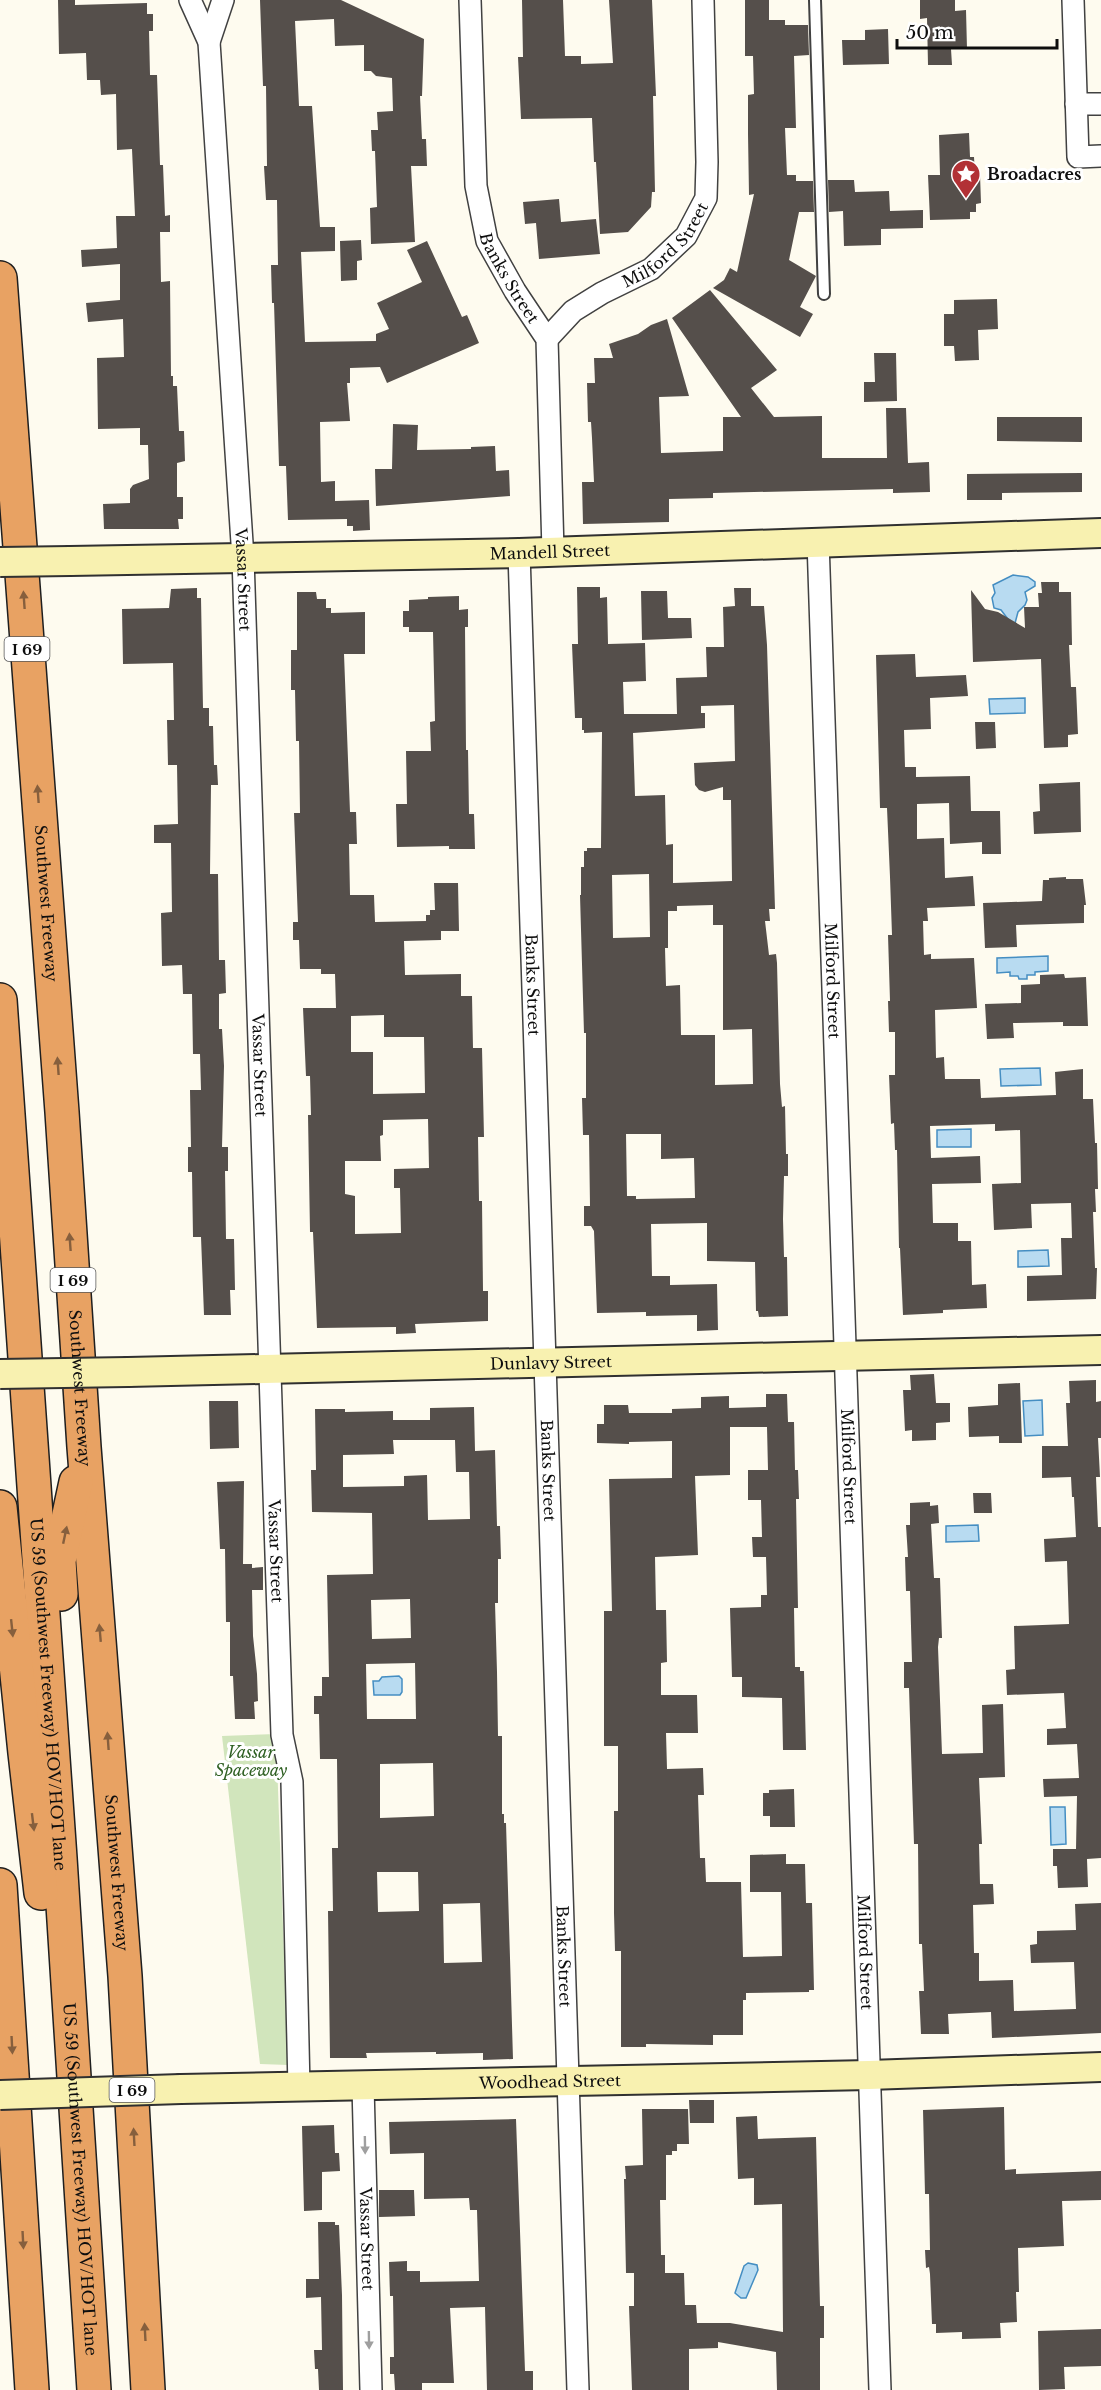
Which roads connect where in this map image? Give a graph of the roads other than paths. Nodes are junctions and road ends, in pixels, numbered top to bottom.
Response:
1 (190, 0) edge
2 (223, 0) edge
3 (470, 0) edge
4 (703, 0) edge
5 (815, 0) edge
6 (1073, 0) edge
7 (209, 42) junction
8 (1076, 104) junction
9 (1101, 104) edge
10 (1101, 156) edge
11 (0, 278) edge
12 (824, 294) dead end
13 (547, 339) junction
14 (1101, 532) edge
15 (818, 542) junction
16 (553, 551) junction
17 (519, 553) junction
18 (243, 558) junction
19 (0, 562) edge
20 (0, 1000) edge
21 (1101, 1350) edge
22 (845, 1356) junction
23 (544, 1363) junction
24 (270, 1369) junction
25 (0, 1374) edge
26 (84, 1447) junction
27 (0, 1507) edge
28 (0, 1885) edge
29 (1101, 2067) edge
30 (869, 2075) junction
31 (568, 2081) junction
32 (363, 2086) junction
33 (299, 2088) junction
34 (0, 2096) edge
35 (83, 2243) junction
36 (32, 2390) edge
37 (94, 2390) edge
38 (148, 2390) edge
39 (371, 2390) edge
40 (578, 2390) edge
41 (880, 2390) edge

1 - 7 street, Vassar Street
2 - 7 street, Vassar Street
3 - 13 street, Banks Street
4 - 13 street, Milford Street
5 - 12 lane
6 - 8 street
7 - 18 street, Vassar Street
8 - 9 street
8 - 10 street
26 -> 11 highway, Southwest Freeway / I 69
13 - 16 street, Banks Street
14 - 15 street, Mandell Street
15 - 16 street, Mandell Street
15 - 22 street, Milford Street
16 - 17 street, Mandell Street
17 - 18 street, Mandell Street
17 - 23 street, Banks Street
18 - 19 street, Mandell Street, bridge
18 - 24 street, Vassar Street
20 - 35 highway, US 59 (Southwest Freeway) HOV/HOT lane
21 - 22 street, Dunlavy Street
22 - 23 street, Dunlavy Street
22 - 30 street, Milford Street
23 - 24 street, Dunlavy Street
23 - 31 street, Banks Street
24 - 25 street, Dunlavy Street, bridge
24 - 33 street, Vassar Street
35 -> 26 highway
38 -> 26 highway, Southwest Freeway / I 69
27 -> 35 highway
28 -> 36 highway
29 - 30 street, Woodhead Street
30 - 31 street, Woodhead Street
30 - 41 street, Milford Street
31 - 32 street, Woodhead Street
31 - 40 street, Banks Street
32 - 33 street, Woodhead Street
32 -> 39 street, Vassar Street
33 - 34 street, Woodhead Street, bridge
35 - 37 highway, US 59 (Southwest Freeway) HOV/HOT lane

